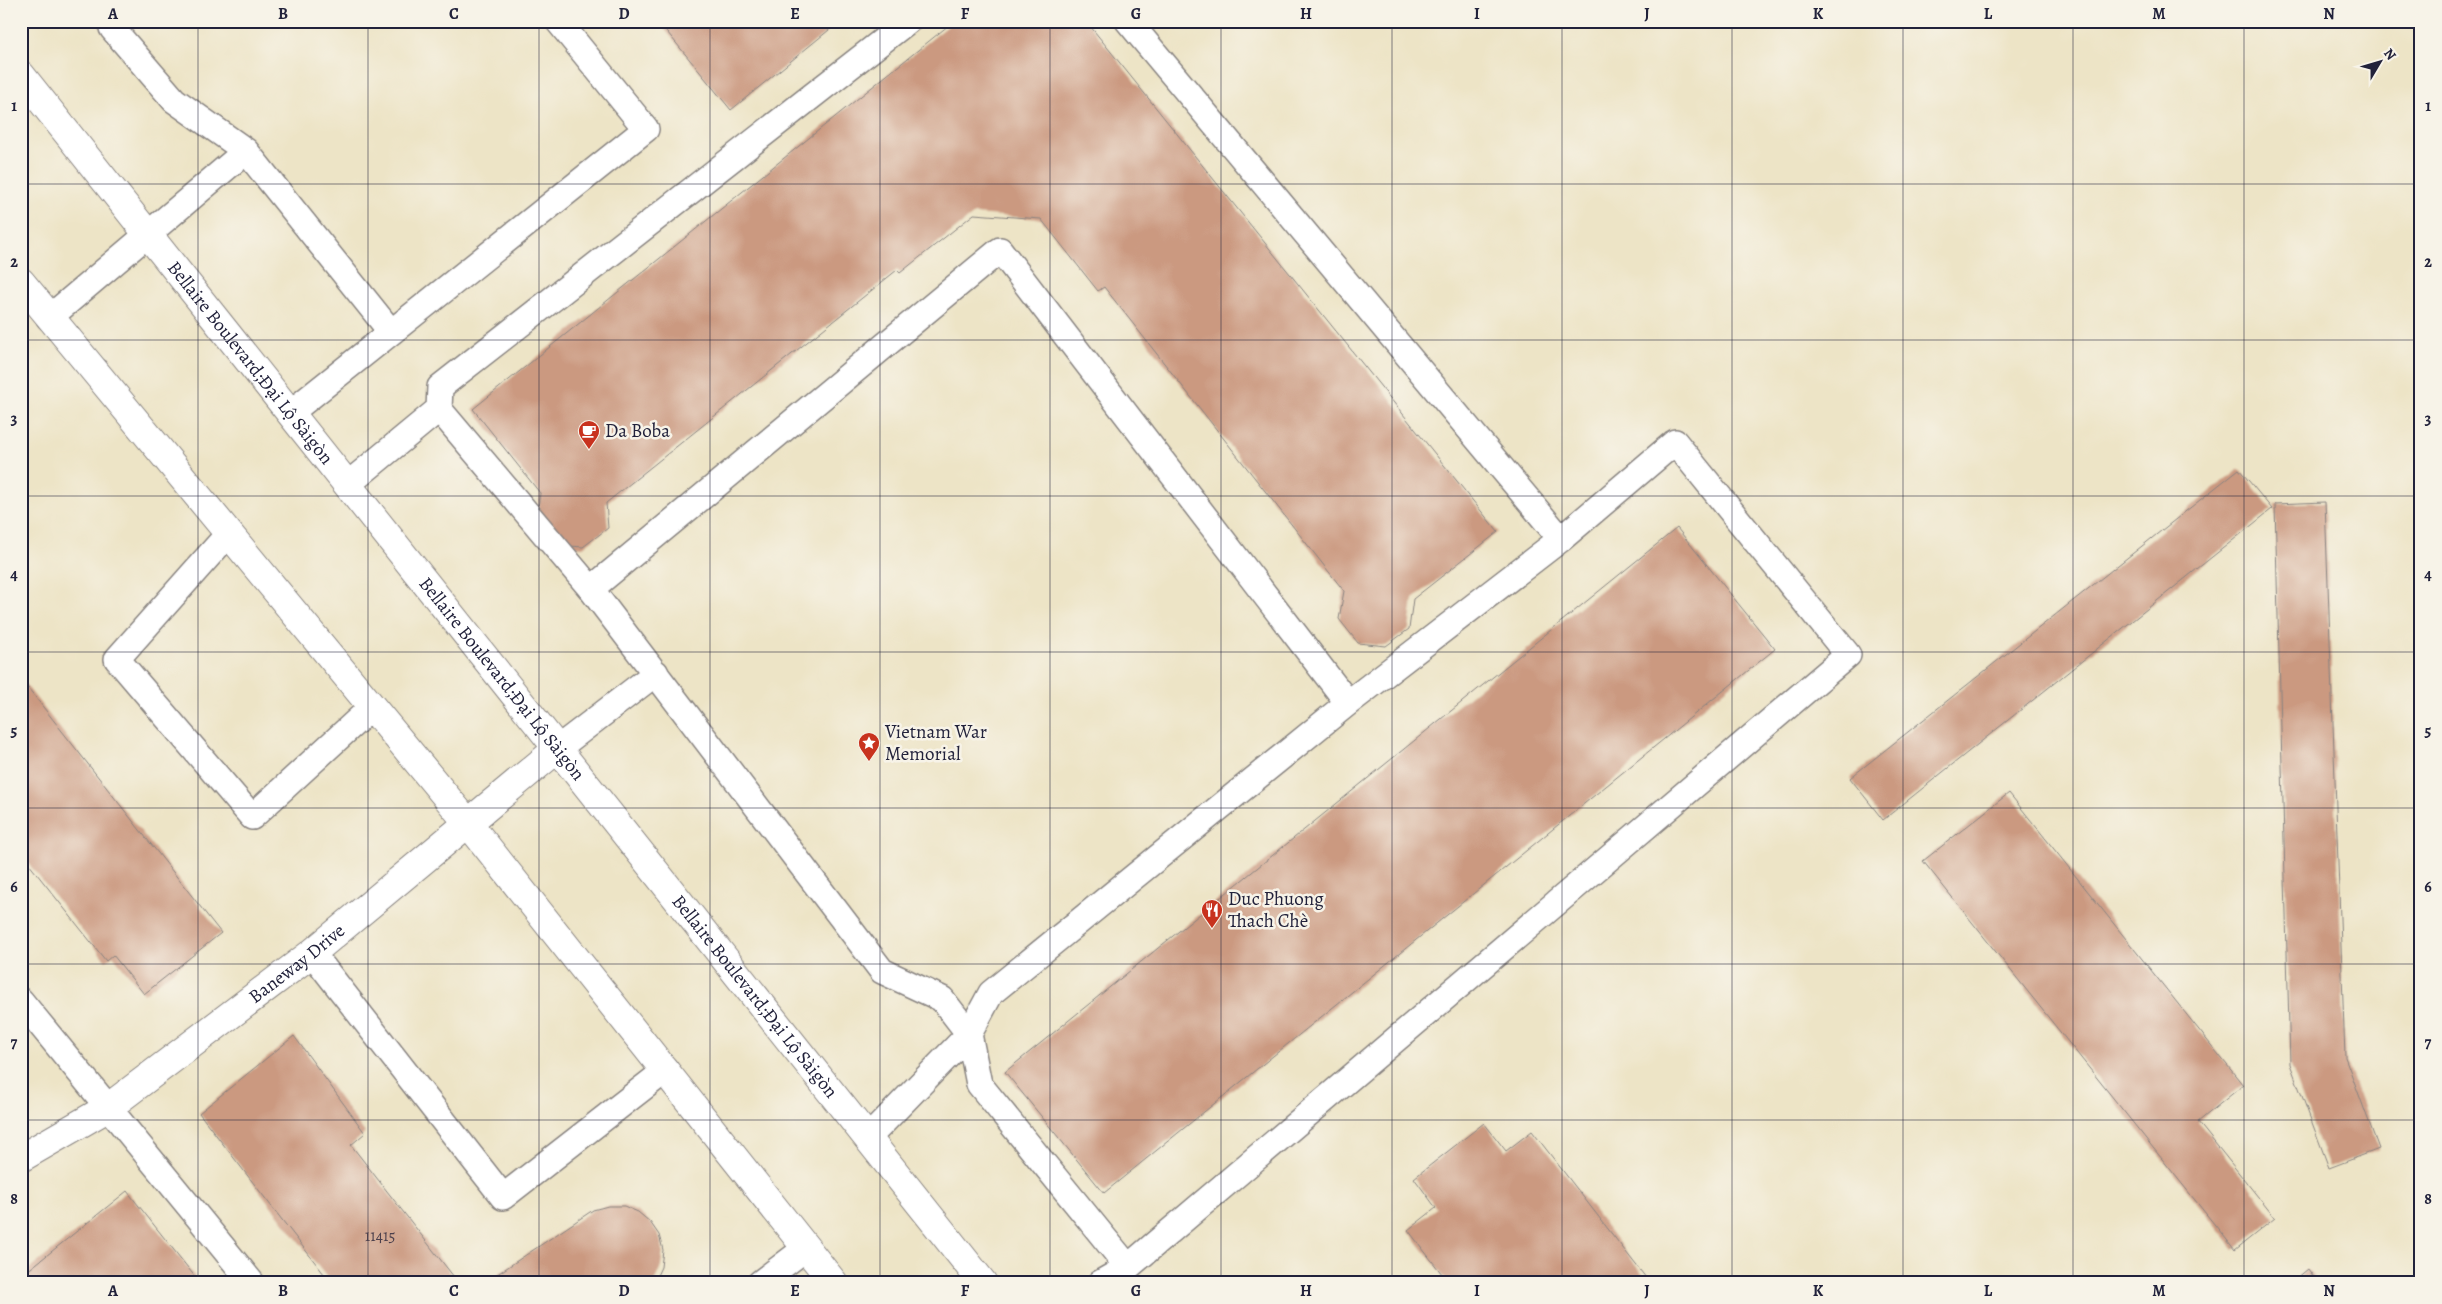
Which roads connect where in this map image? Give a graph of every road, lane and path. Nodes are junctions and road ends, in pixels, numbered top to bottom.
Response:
1 (120, 21) edge
2 (558, 21) edge
3 (908, 21) edge
4 (1128, 21) edge
5 (21, 75) edge
6 (246, 151) junction
7 (147, 235) junction
8 (21, 282) edge
9 (49, 318) junction
10 (392, 332) junction
11 (439, 409) junction
12 (290, 413) junction
13 (347, 485) junction
14 (228, 533) junction
15 (1561, 539) junction
16 (592, 589) junction
17 (656, 673) junction
18 (1348, 703) junction
19 (372, 707) junction
20 (557, 748) junction
21 (468, 823) junction
22 (312, 953) junction
23 (21, 1001) edge
24 (969, 1034) junction
25 (666, 1070) junction
26 (109, 1107) junction
27 (868, 1138) junction
28 (21, 1158) edge
29 (806, 1248) junction
30 (1128, 1267) junction
31 (252, 1283) edge
32 (760, 1283) edge
33 (834, 1283) edge
34 (983, 1283) edge
35 (1100, 1283) edge

1 - 6 lane
2 - 10 lane
3 - 11 lane
4 - 15 lane
5 - 7 main road, Bellaire Boulevard;Đại Lộ Sàigòn
6 - 7 lane
6 - 10 lane
7 - 9 lane
7 - 12 main road, Bellaire Boulevard;Đại Lộ Sàigòn
8 - 9 main road
9 - 14 main road
10 - 12 lane
11 - 13 lane
11 - 16 lane
12 - 13 main road, Bellaire Boulevard;Đại Lộ Sàigòn
13 - 20 main road, Bellaire Boulevard;Đại Lộ Sàigòn
14 - 19 main road
14 - 19 lane
15 - 18 lane
15 - 30 lane
16 - 17 lane
16 - 18 lane
17 - 20 lane
17 - 24 lane
18 - 24 lane
19 - 21 main road
20 - 21 main road, Baneway Drive
20 - 27 main road, Bellaire Boulevard;Đại Lộ Sàigòn
21 - 22 main road, Baneway Drive
21 - 25 main road
22 - 25 lane
22 - 26 main road, Baneway Drive
23 - 26 lane
24 - 27 lane
24 - 30 lane
25 - 29 main road
26 - 28 main road, Baneway Drive
26 - 31 lane
27 - 34 main road, Bellaire Boulevard;Đại Lộ Sàigòn
29 - 32 lane
29 - 33 main road
30 - 35 lane

